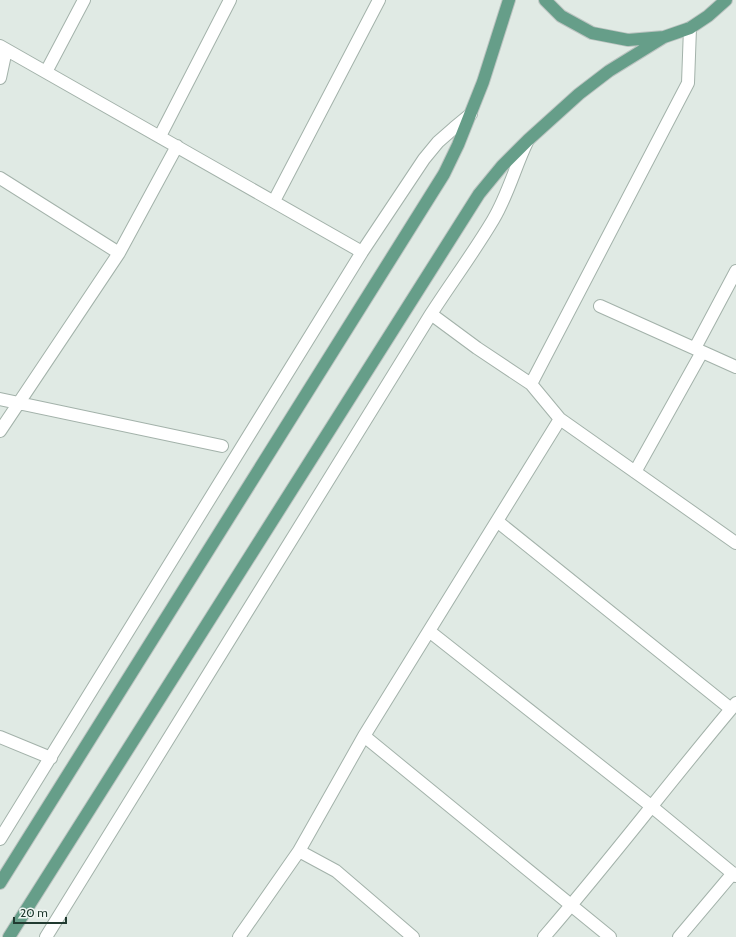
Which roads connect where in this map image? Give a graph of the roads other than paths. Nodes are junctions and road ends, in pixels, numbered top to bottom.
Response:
1 (84, 0) edge
2 (230, 0) edge
3 (379, 0) edge
4 (508, 0) edge
5 (545, 0) edge
6 (726, 0) edge
7 (690, 28) junction
8 (664, 37) junction
9 (3, 48) edge
10 (46, 72) junction
11 (0, 78) edge
12 (471, 114) junction
13 (160, 136) junction
14 (528, 140) junction
15 (177, 146) junction
16 (0, 178) edge
17 (274, 202) junction
18 (362, 252) junction
19 (119, 253) junction
20 (736, 271) edge
21 (600, 306) dead end
22 (430, 314) junction
23 (698, 350) junction
24 (736, 367) edge
25 (532, 384) junction
26 (0, 399) edge
27 (18, 403) junction
28 (560, 419) junction
29 (0, 431) edge
30 (222, 446) dead end
31 (635, 472) junction
32 (497, 521) junction
33 (736, 543) edge
34 (429, 631) junction
35 (734, 706) edge
36 (364, 736) junction
37 (0, 737) edge
38 (51, 758) junction
39 (651, 806) junction
40 (0, 839) edge
41 (299, 851) junction
42 (734, 874) edge
43 (0, 883) edge
44 (572, 906) junction
45 (9, 937) edge
46 (46, 937) edge
47 (240, 937) edge
48 (414, 937) edge
49 (544, 937) edge
50 (610, 937) edge
51 (679, 937) edge

1 - 10 street
2 - 13 street
3 - 17 street
4 - 12 main road
5 - 8 main road
6 - 7 main road
7 - 8 main road
7 - 25 street
8 - 14 main road
9 - 10 street
9 - 11 street
10 - 13 street
12 - 18 street
12 - 43 main road
13 - 15 street
14 - 22 street
14 - 45 main road
15 - 17 street
15 - 19 street
16 - 19 street
17 - 18 street
18 - 38 street
19 - 27 street
20 - 23 street
21 - 23 street
22 - 25 street
22 - 46 street
23 - 24 street
23 - 31 street
25 - 28 street
26 - 27 street
27 - 29 street
27 - 30 street
28 - 31 street
28 - 32 street
31 - 33 street
32 - 34 street
32 - 35 street
34 - 36 street
34 - 39 street
35 - 39 street
36 - 41 street
36 - 44 street
37 - 38 street
38 - 40 street
39 - 42 street
39 - 44 street
41 - 47 street
41 - 48 street
42 - 51 street
44 - 49 street
44 - 50 street

